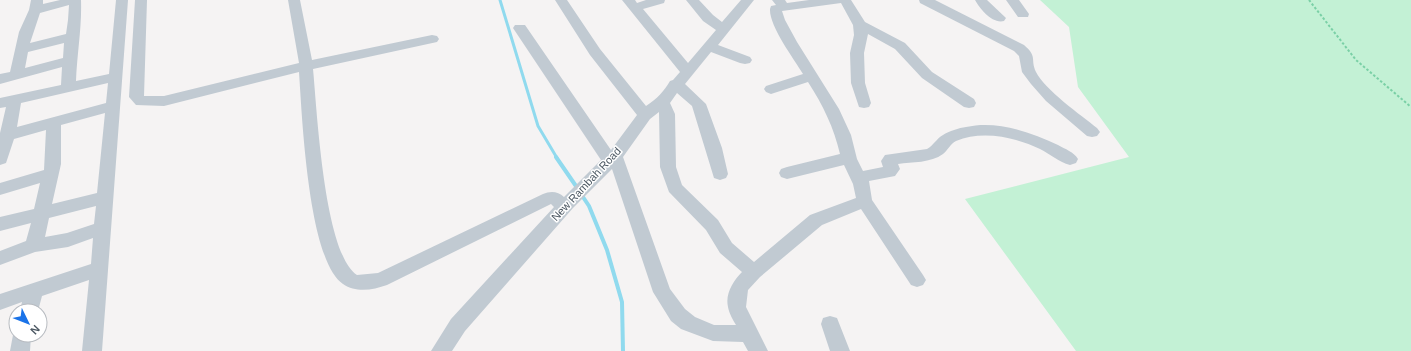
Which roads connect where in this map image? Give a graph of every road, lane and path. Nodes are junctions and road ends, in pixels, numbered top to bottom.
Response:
1 (75, 0) edge
2 (122, 0) edge
3 (141, 0) edge
4 (294, 0) edge
5 (561, 0) edge
6 (659, 0) edge
7 (692, 0) edge
8 (748, 0) edge
9 (838, 0) edge
10 (845, 0) edge
11 (925, 0) edge
12 (981, 0) edge
13 (1012, 0) edge
14 (1309, 0) edge
15 (631, 4) edge
16 (781, 4) edge
17 (36, 5) edge
18 (1023, 14) dead end
19 (999, 18) dead end
20 (860, 25) junction
21 (520, 28) dead end
22 (723, 29) junction
23 (72, 37) junction
24 (432, 39) dead end
25 (708, 46) junction
26 (22, 49) junction
27 (745, 60) dead end
28 (70, 61) junction
29 (306, 66) junction
30 (687, 71) junction
31 (16, 75) junction
32 (811, 76) junction
33 (115, 77) junction
34 (0, 79) edge
35 (675, 84) junction
36 (68, 88) junction
37 (771, 88) dead end
38 (7, 102) edge
39 (662, 102) junction
40 (864, 103) dead end
41 (969, 103) dead end
42 (113, 106) junction
43 (1411, 107) edge
44 (645, 115) junction
45 (54, 123) junction
46 (1092, 132) dead end
47 (7, 134) junction
48 (849, 158) junction
49 (0, 159) edge
50 (1070, 159) dead end
51 (609, 163) junction
52 (787, 173) dead end
53 (51, 174) junction
54 (720, 174) dead end
55 (860, 177) junction
56 (0, 188) edge
57 (105, 197) junction
58 (864, 201) junction
59 (566, 206) junction
60 (42, 214) junction
61 (0, 224) edge
62 (102, 228) junction
63 (34, 245) junction
64 (0, 258) edge
65 (99, 269) junction
66 (754, 272) junction
67 (917, 280) dead end
68 (34, 290) junction
69 (0, 302) edge
70 (30, 303) edge
71 (830, 324) dead end
72 (749, 334) junction
73 (92, 351) edge
74 (441, 351) edge
75 (758, 351) edge
76 (840, 351) edge

1 - 17 street
1 - 23 street
2 - 33 street
3 - 29 street
4 - 29 street
5 - 44 street
6 - 15 street
7 - 22 street
8 - 22 street, New Rambah Road
9 - 16 street
10 - 20 street
11 - 46 street
12 - 19 street
13 - 18 street
14 - 43 path
15 - 30 street
16 - 32 street
17 - 26 street
20 - 40 street
20 - 41 street
21 - 51 street
22 - 25 street, New Rambah Road
23 - 26 street
23 - 28 street
24 - 29 street
25 - 27 street
25 - 30 street, New Rambah Road
26 - 31 street
28 - 31 street
28 - 36 street
29 - 59 street
30 - 35 street, New Rambah Road
31 - 34 street
32 - 37 street
32 - 48 street
33 - 36 street
33 - 42 street
35 - 39 street, New Rambah Road
35 - 54 street
36 - 38 street
38 - 47 street
39 - 44 street, New Rambah Road
39 - 66 street
42 - 45 street
42 - 57 street
44 - 51 street, New Rambah Road
45 - 47 street
45 - 53 street
47 - 49 street
48 - 52 street
48 - 55 street
50 - 55 street
51 - 59 street, New Rambah Road
51 - 72 street
53 - 56 street
53 - 60 street
55 - 58 street
57 - 60 street
57 - 62 street
58 - 66 street
58 - 67 street
59 - 74 street, New Rambah Road
60 - 61 street
60 - 63 street
62 - 63 street
62 - 65 street
63 - 64 street
65 - 68 street
65 - 73 street
66 - 72 street
68 - 69 street
68 - 70 street
71 - 76 street
72 - 75 street

